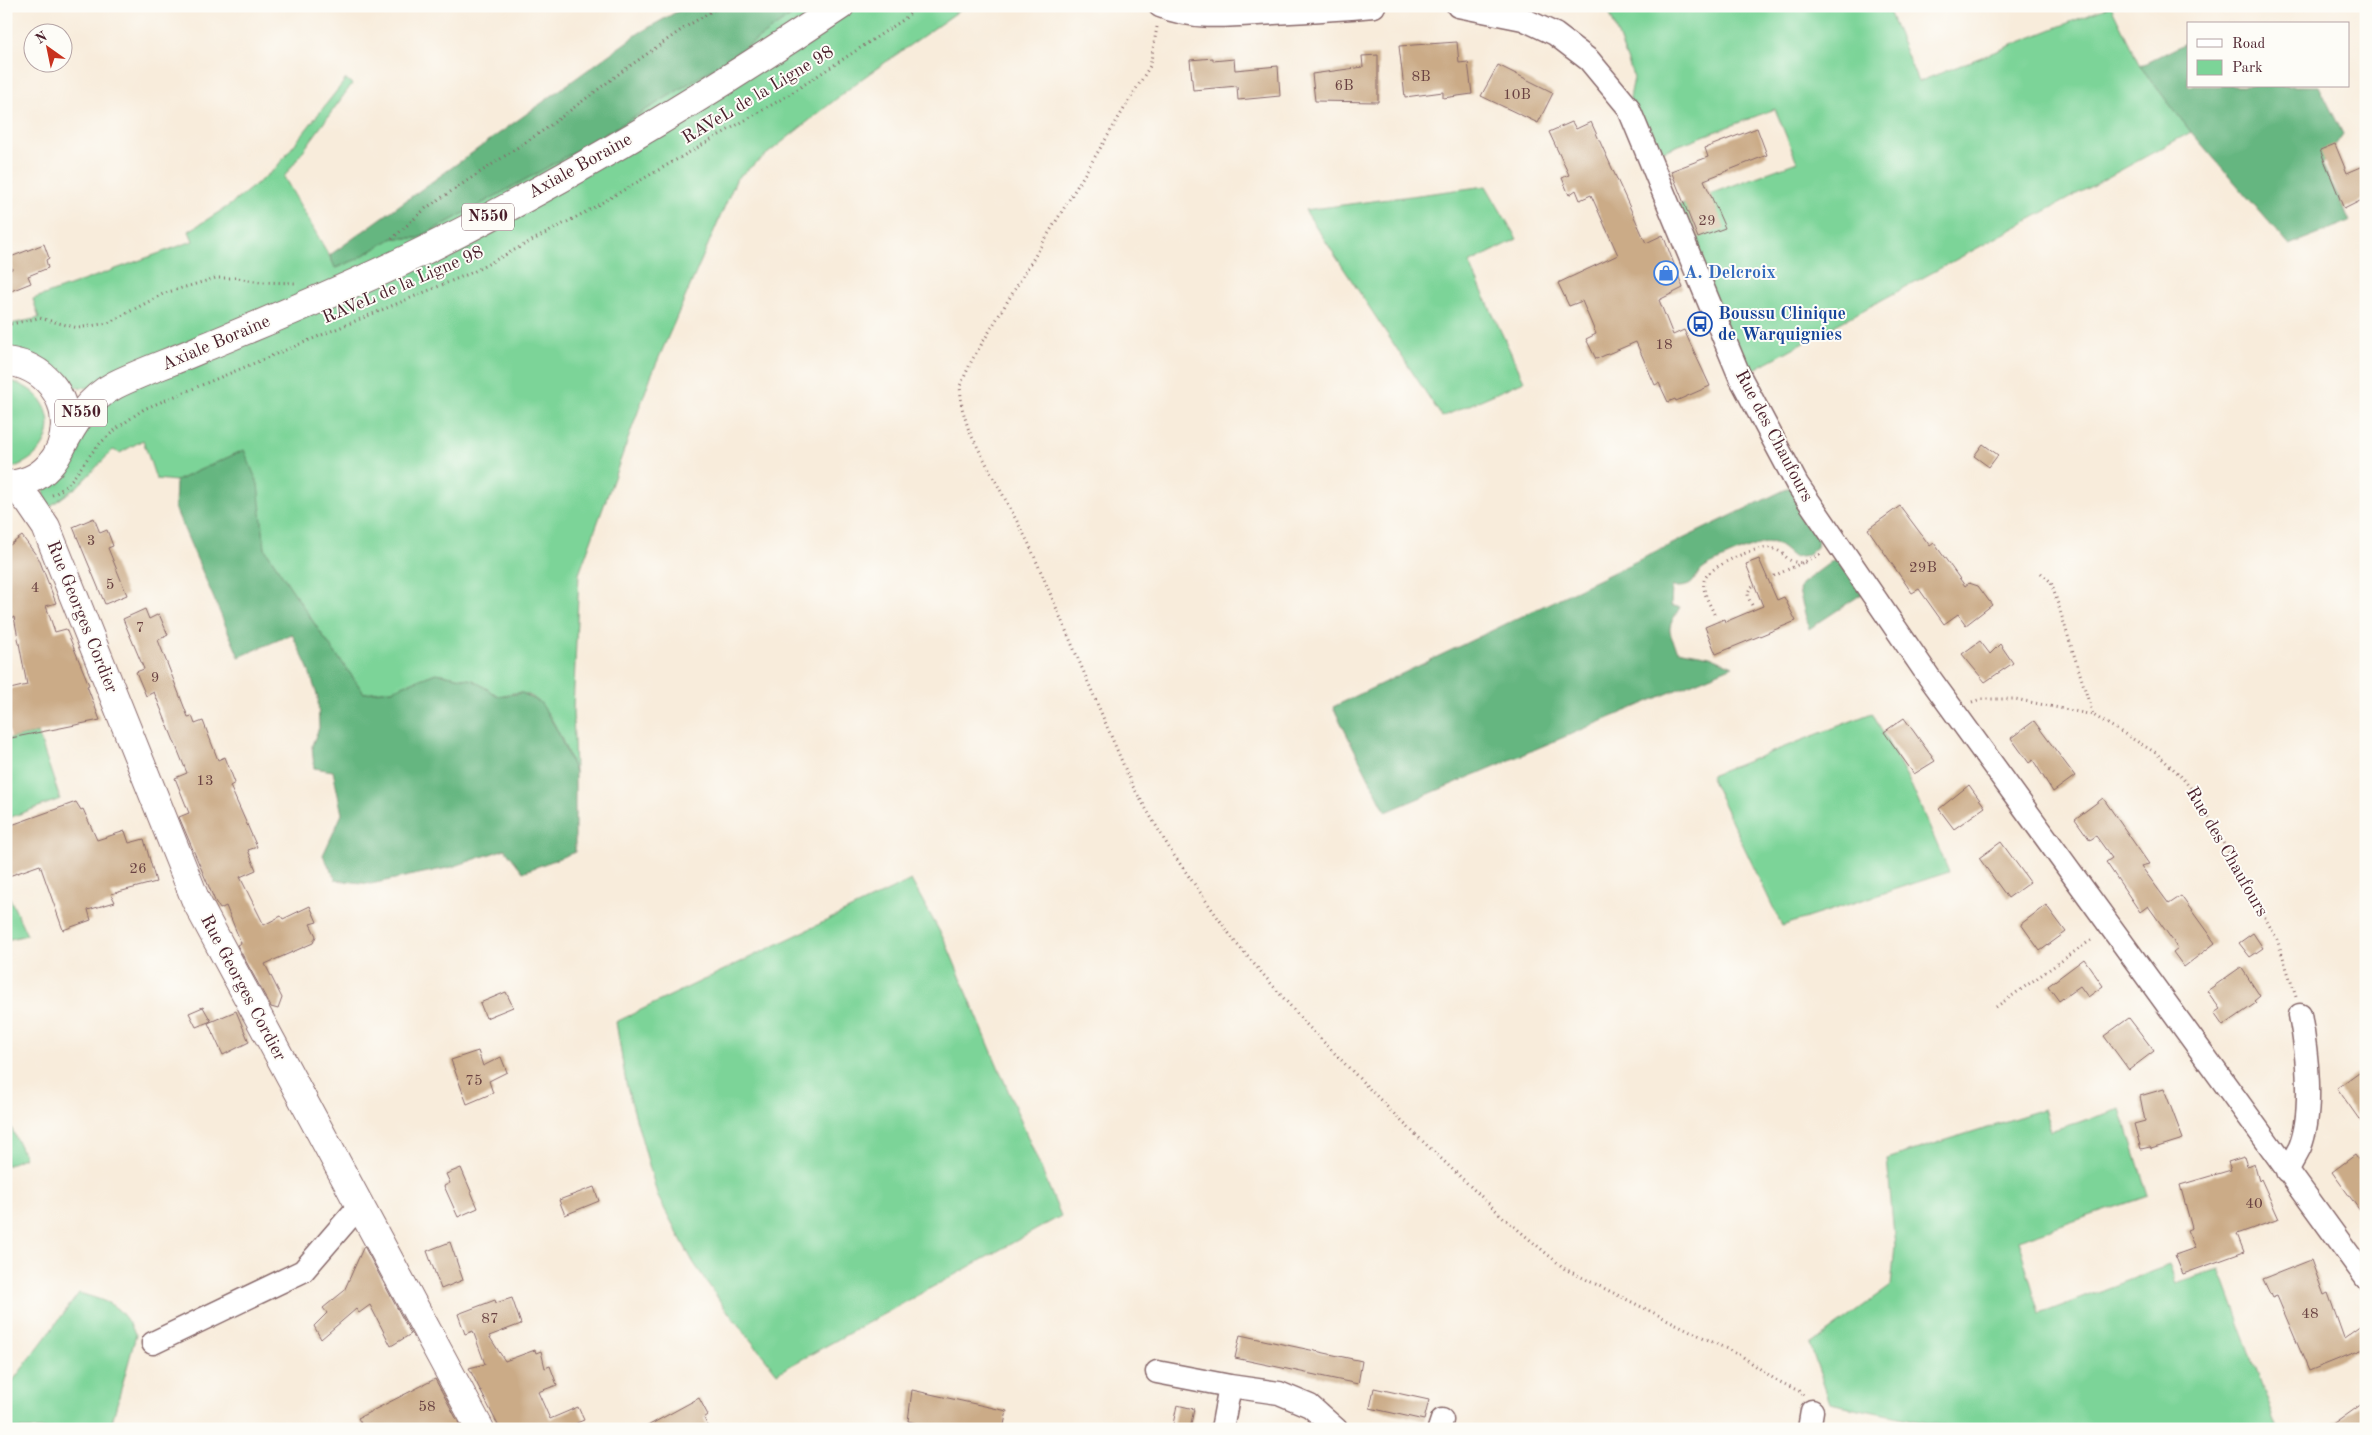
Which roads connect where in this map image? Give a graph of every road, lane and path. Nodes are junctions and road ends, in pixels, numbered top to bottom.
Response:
1 (720, 6) edge
2 (840, 6) edge
3 (918, 6) edge
4 (1161, 6) edge
5 (1374, 6) edge
6 (1458, 6) edge
7 (385, 243) dead end
8 (305, 280) dead end
9 (6, 325) edge
10 (6, 361) edge
11 (53, 385) junction
12 (113, 386) junction
13 (56, 456) junction
14 (10, 485) edge
15 (44, 499) junction
16 (46, 528) junction
17 (1838, 545) junction
18 (1806, 562) junction
19 (2040, 573) dead end
20 (1774, 576) dead end
21 (1754, 585) dead end
22 (1752, 605) dead end
23 (1714, 614) dead end
24 (1953, 709) junction
25 (2093, 716) junction
26 (2110, 927) junction
27 (1996, 1008) dead end
28 (2300, 1015) joint
29 (2287, 1171) junction
30 (360, 1205) junction
31 (2366, 1278) edge
32 (153, 1343) dead end
33 (1157, 1372) dead end
34 (1230, 1386) junction
35 (1811, 1420) edge
36 (480, 1429) edge
37 (1222, 1429) edge
38 (1336, 1429) edge

1 - 7 path
2 - 12 main road, Axiale Boraine / N550
3 - 15 path, RAVeL de la Ligne 98
4 - 5 street
4 - 35 path
6 - 17 street, Rue des Chaufours
8 - 9 path
10 - 11 main road
11 - 12 main road, Axiale Boraine / N550
11 - 13 main road
12 - 13 main road, Axiale Boraine / N550
13 - 14 main road
13 - 15 main road, Rue Georges Cordier
14 - 16 main road, Rue Georges Cordier
15 - 16 main road, Rue Georges Cordier
16 - 30 main road, Rue Georges Cordier
17 - 18 path
17 - 24 street, Rue des Chaufours
18 - 20 path
18 - 23 path
19 - 25 path
21 - 22 path
24 - 25 path, Rue des Chaufours
24 - 26 street, Rue des Chaufours
25 - 28 path, Rue des Chaufours
26 - 27 path
26 - 29 street, Rue des Chaufours
28 - 29 street
29 - 31 street, Rue des Chaufours
30 - 32 street
30 - 36 main road, Rue Georges Cordier
33 - 34 street
34 - 37 street
34 - 38 street

